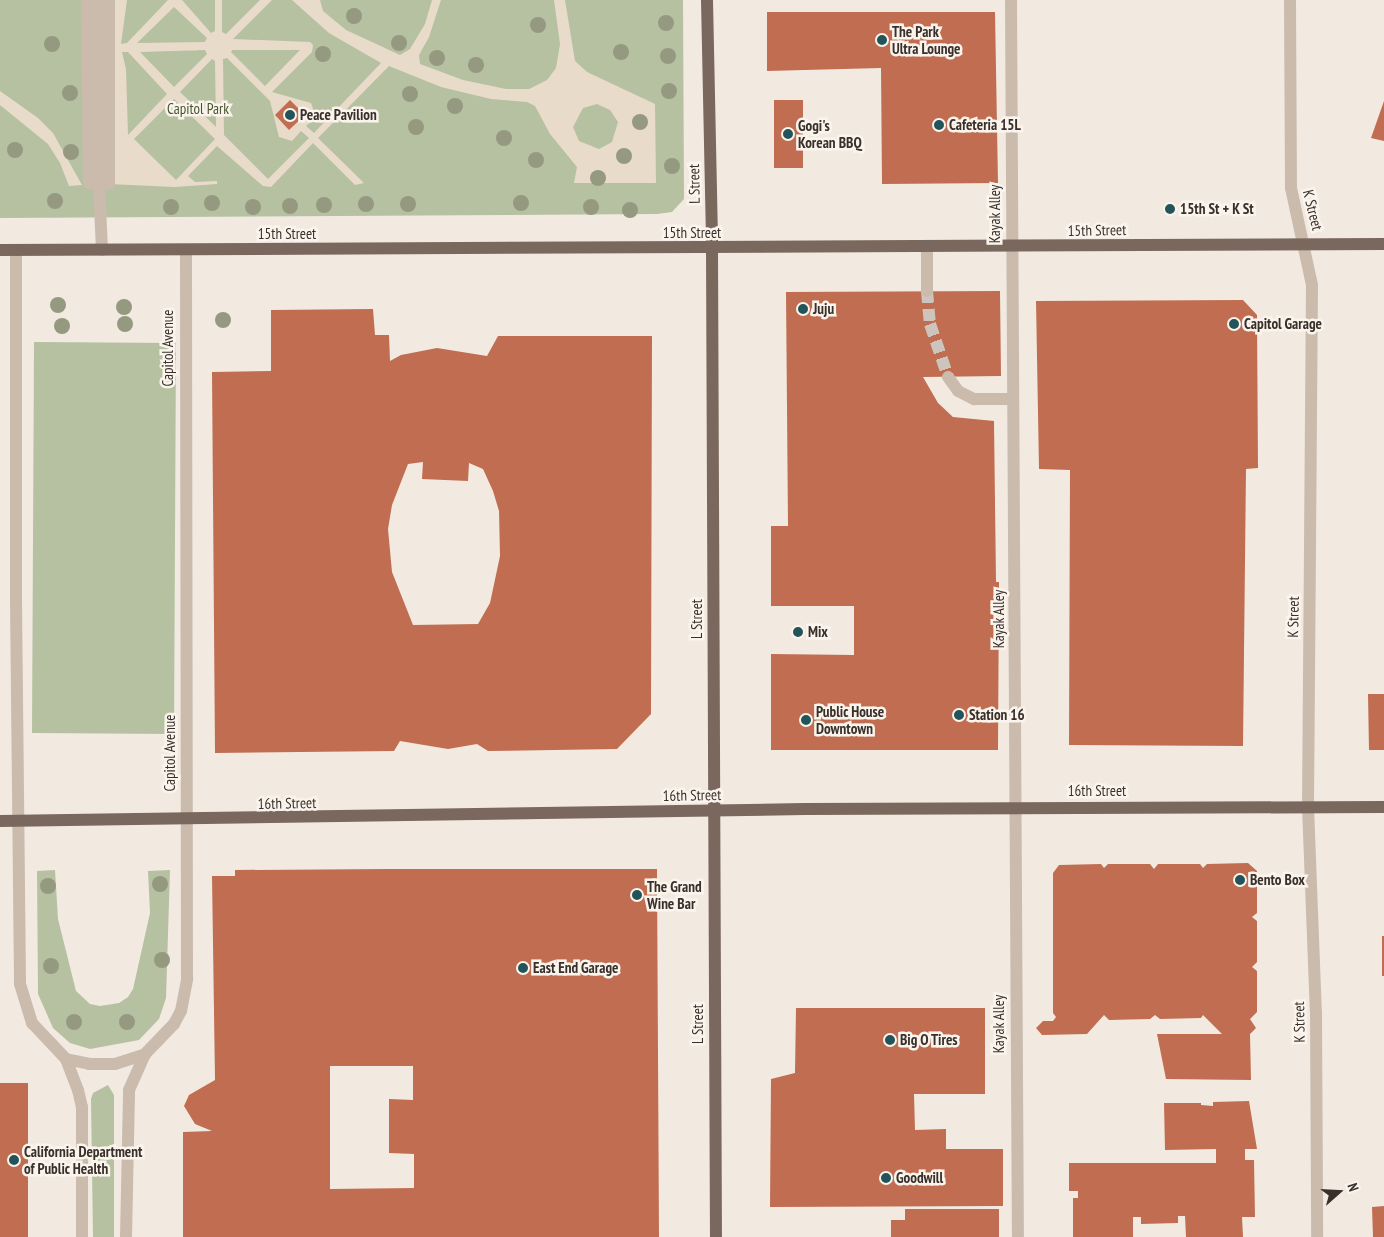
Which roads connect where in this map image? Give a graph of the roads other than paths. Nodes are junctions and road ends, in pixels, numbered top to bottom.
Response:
1 (87, 0) edge
2 (97, 0) edge
3 (109, 0) edge
4 (707, 0) edge
5 (1011, 0) edge
6 (1290, 0) edge
7 (99, 188) junction
8 (1305, 244) junction
9 (1384, 244) edge
10 (927, 248) junction
11 (1012, 248) junction
12 (712, 249) junction
13 (0, 250) edge
14 (16, 250) junction
15 (102, 250) junction
16 (186, 250) junction
17 (927, 291) tunnel mouth
18 (948, 376) tunnel mouth
19 (1013, 400) junction
20 (1308, 807) junction
21 (1384, 807) edge
22 (1016, 808) junction
23 (713, 810) junction
24 (186, 820) junction
25 (0, 821) edge
26 (18, 821) junction
27 (145, 1054) junction
28 (66, 1059) junction
29 (82, 1237) edge
30 (126, 1237) edge
31 (716, 1237) edge
32 (1018, 1237) edge
33 (1317, 1237) edge

1 - 7 street
2 - 7 street
3 - 7 street
4 - 12 main road, L Street
5 - 11 street, Kayak Alley
6 - 8 street, K Street
7 - 15 street
8 - 9 main road, 15th Street
8 - 11 main road, 15th Street
8 - 20 street, K Street
10 - 11 main road, 15th Street
10 - 12 main road, 15th Street
10 - 17 street
11 - 19 street, Kayak Alley
12 - 16 main road, 15th Street
12 - 23 main road, L Street
13 - 14 main road, 15th Street
14 - 15 main road, 15th Street
14 - 26 street
15 - 16 main road, 15th Street
16 - 24 street, Capitol Avenue
18 - 19 street
19 - 22 street, Kayak Alley
20 - 21 main road, 16th Street
20 - 22 main road, 16th Street
20 - 33 street, K Street
22 - 23 main road, 16th Street
22 - 32 street, Kayak Alley
23 - 24 main road, 16th Street
23 - 31 main road, L Street
24 - 26 main road, 16th Street
24 - 27 street, Capitol Avenue
25 - 26 main road, 16th Street
26 - 28 street
27 - 28 street
27 - 30 street, Capitol Avenue
28 - 29 street

